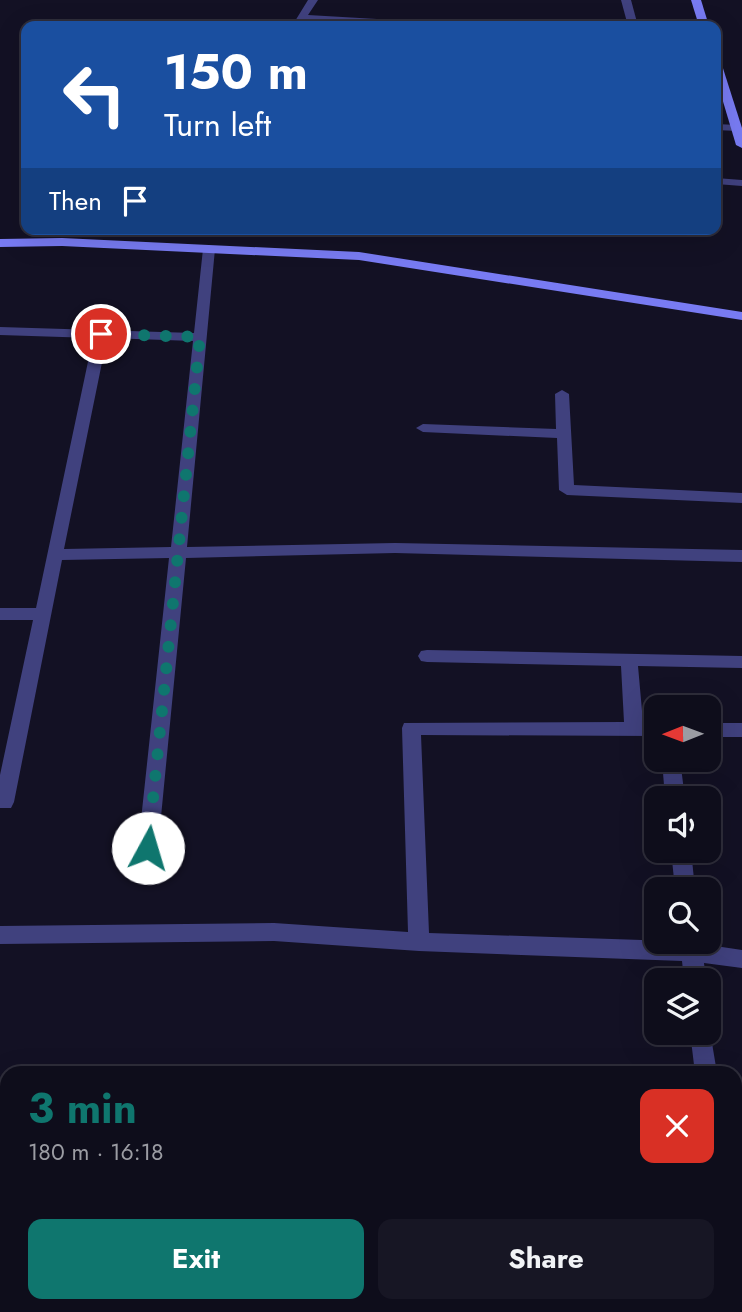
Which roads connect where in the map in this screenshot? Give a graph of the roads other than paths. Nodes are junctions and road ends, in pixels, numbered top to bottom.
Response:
1 (313, 0) edge
2 (626, 0) edge
3 (696, 0) edge
4 (301, 21) edge
5 (632, 21) edge
6 (702, 21) edge
7 (721, 92) edge
8 (721, 127) edge
9 (737, 128) junction
10 (742, 145) edge
11 (721, 181) edge
12 (742, 183) edge
13 (0, 243) edge
14 (209, 249) junction
15 (742, 316) edge
16 (0, 331) edge
17 (101, 334) junction
18 (200, 337) junction
19 (562, 394) dead end
20 (423, 428) dead end
21 (564, 434) junction
22 (742, 498) edge
23 (178, 554) junction
24 (55, 555) junction
25 (742, 556) edge
26 (0, 614) edge
27 (43, 614) junction
28 (427, 656) dead end
29 (629, 660) junction
30 (742, 662) edge
31 (634, 729) junction
32 (644, 729) edge
33 (721, 730) edge
34 (742, 730) edge
35 (4, 802) dead end
36 (148, 848) dead end
37 (0, 935) edge
38 (419, 942) junction
39 (644, 946) edge
40 (721, 954) edge
41 (742, 959) edge
42 (703, 1045) edge
43 (705, 1066) edge

1 - 4 street
2 - 5 street
3 - 6 street
7 - 9 street
8 - 9 street
9 - 10 street
11 - 12 street
13 - 14 street
14 - 15 street
14 - 18 street
16 - 17 street
17 - 18 street
17 - 24 street
18 - 23 street
19 - 21 street
20 - 21 street
21 - 22 street
23 - 24 street
23 - 25 street
23 - 36 street
24 - 27 street
26 - 27 street
27 - 35 street
28 - 29 street
29 - 30 street
29 - 31 street
31 - 32 street
31 - 38 street
33 - 34 street
37 - 38 street
38 - 39 street
40 - 41 street
42 - 43 street

